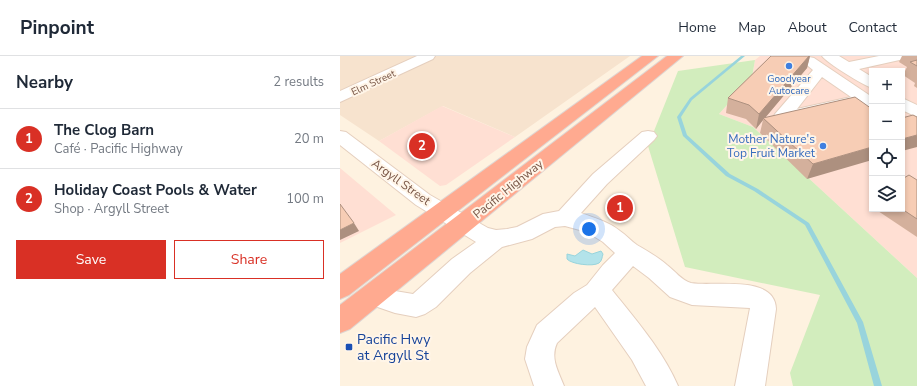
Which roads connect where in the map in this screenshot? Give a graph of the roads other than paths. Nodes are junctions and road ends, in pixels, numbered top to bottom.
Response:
1 (428, 56) edge
2 (651, 56) edge
3 (676, 56) edge
4 (899, 56) edge
5 (804, 58) edge
6 (825, 63) edge
7 (846, 67) junction
8 (869, 81) edge
9 (340, 97) edge
10 (868, 102) edge
11 (904, 104) edge
12 (917, 112) edge
13 (340, 136) edge
14 (648, 136) dead end
15 (444, 212) junction
16 (565, 218) junction
17 (464, 224) junction
18 (496, 239) junction
19 (631, 253) junction
20 (340, 288) edge
21 (598, 291) junction
22 (375, 294) junction
23 (340, 321) edge
24 (549, 386) edge
25 (663, 386) edge
26 (750, 386) edge

1 - 9 street, Elm Street
2 - 15 highway, Pacific Highway
3 - 17 highway, Pacific Highway
4 - 7 street
5 - 6 street
6 - 7 street
6 - 10 street
6 - 10 street
7 - 8 street
11 - 12 street
13 - 15 street, Argyll Street
14 - 16 street
15 - 17 street, Argyll Street
15 - 20 highway, Pacific Highway
16 - 18 street
16 - 19 street
17 - 18 street, Argyll Street
17 - 22 highway, Pacific Highway
18 - 22 street
19 - 21 street
19 - 26 street
21 - 24 street
21 - 25 street
22 - 23 highway, Pacific Highway

